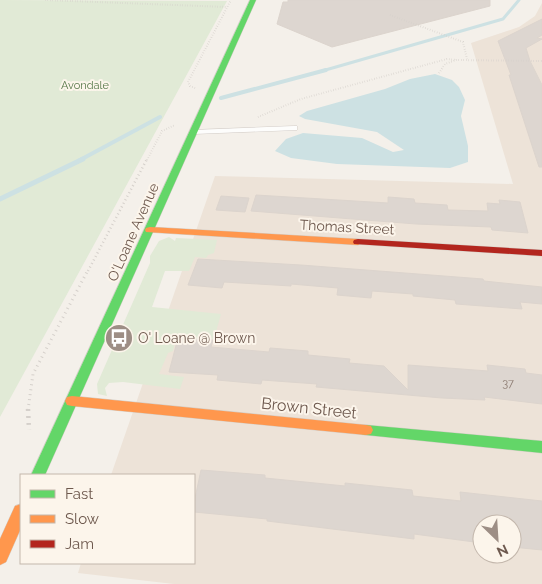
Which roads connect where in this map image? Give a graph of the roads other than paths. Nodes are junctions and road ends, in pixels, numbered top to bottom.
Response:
1 (252, 0) edge
2 (294, 128) dead end
3 (194, 132) junction
4 (150, 230) junction
5 (542, 253) edge
6 (72, 401) junction
7 (542, 447) edge
8 (38, 474) edge
9 (20, 513) edge
10 (0, 557) edge

1 - 3 street, O'Loane Avenue
2 - 3 lane
3 - 4 street, O'Loane Avenue
4 - 5 street, Thomas Street
4 - 6 street, O'Loane Avenue
6 - 7 street, Brown Street
6 - 8 street, O'Loane Avenue
9 - 10 street

